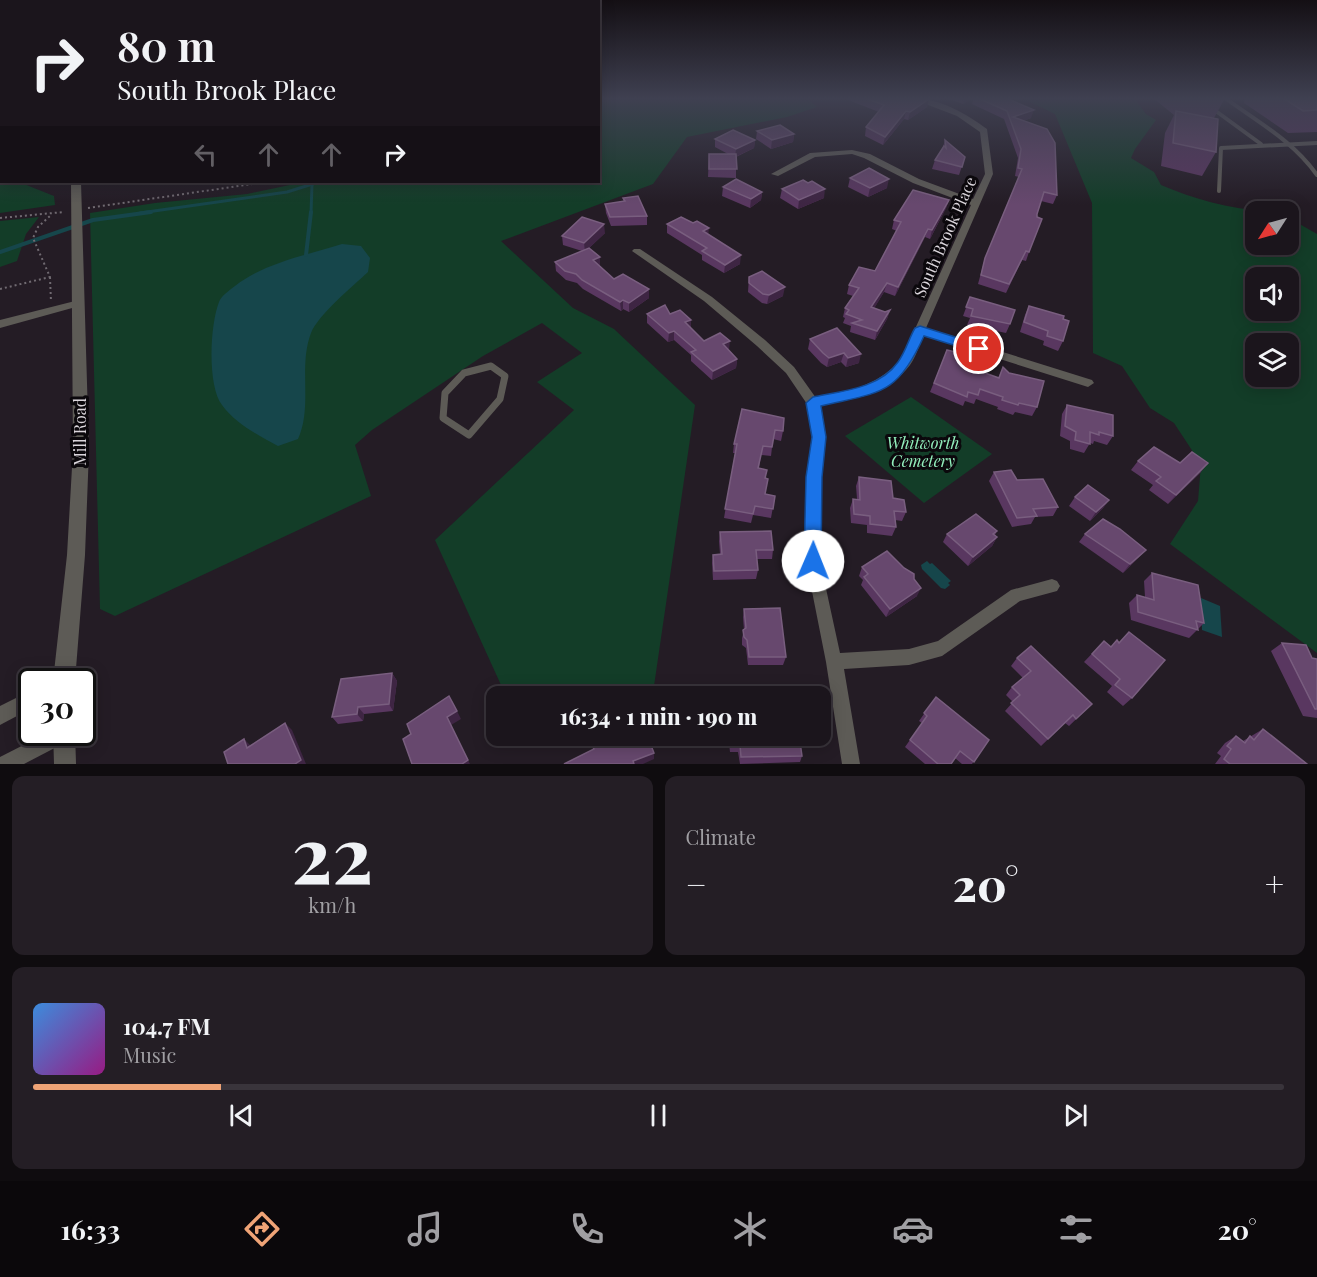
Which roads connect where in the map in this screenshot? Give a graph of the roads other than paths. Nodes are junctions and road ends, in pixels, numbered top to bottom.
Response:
1 (984, 134) edge
2 (1247, 134) edge
3 (1276, 134) edge
4 (1289, 143) junction
5 (1317, 143) edge
6 (1261, 144) junction
7 (776, 174) dead end
8 (1317, 175) edge
9 (76, 183) edge
10 (1219, 191) dead end
11 (975, 203) junction
12 (637, 251) dead end
13 (78, 303) junction
14 (0, 324) edge
15 (920, 330) junction
16 (1088, 383) dead end
17 (500, 399) joint
18 (813, 403) junction
19 (1052, 586) dead end
20 (834, 662) junction
21 (65, 668) edge
22 (18, 706) edge
23 (0, 716) edge
24 (39, 746) edge
25 (64, 746) edge
26 (5, 764) edge
27 (65, 764) edge
28 (851, 764) edge

1 - 11 street, South Brook Place
2 - 6 lane
3 - 4 lane
4 - 5 lane
4 - 6 lane
4 - 8 lane
6 - 10 lane
7 - 11 street
9 - 13 street, Mill Road
11 - 15 street, South Brook Place
12 - 18 street
13 - 14 street
13 - 21 street, Mill Road
15 - 16 street
15 - 18 street, South Brook Place
17 - 17 lane
18 - 20 street
19 - 20 street
20 - 28 street
22 - 23 street
24 - 26 street
25 - 27 street

